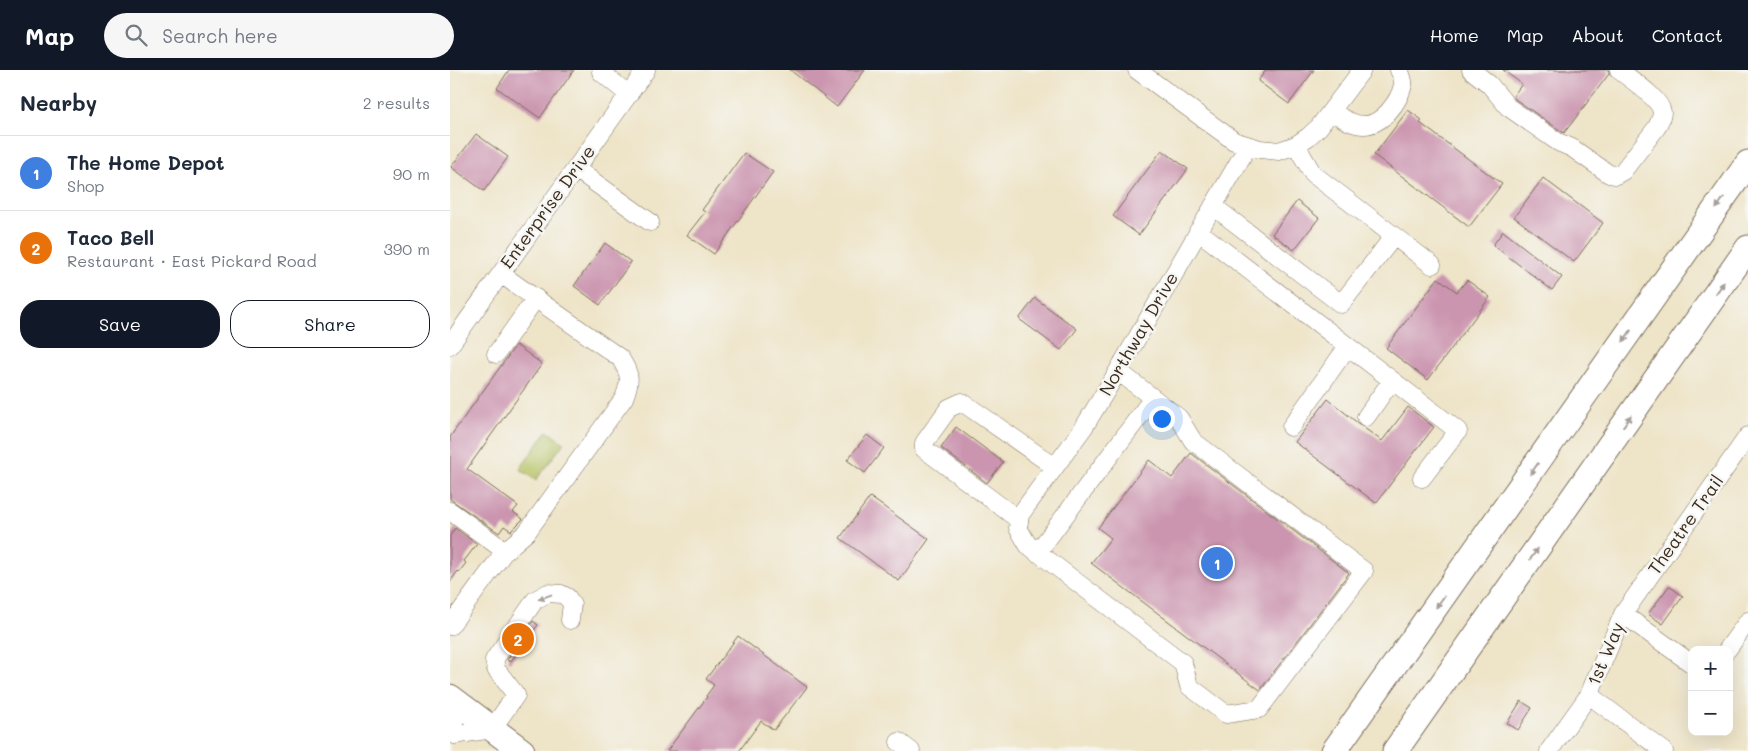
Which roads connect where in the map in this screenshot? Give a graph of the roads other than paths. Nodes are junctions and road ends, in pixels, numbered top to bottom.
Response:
1 (603, 70) edge
2 (646, 70) edge
3 (1137, 70) edge
4 (1362, 70) edge
5 (1399, 70) edge
6 (1471, 70) edge
7 (1619, 70) edge
8 (629, 95) junction
9 (1331, 111) junction
10 (1296, 145) junction
11 (1248, 146) junction
12 (1748, 163) edge
13 (576, 169) junction
14 (1213, 206) junction
15 (650, 222) dead end
16 (1198, 231) junction
17 (1394, 236) junction
18 (1748, 248) edge
19 (1432, 265) dead end
20 (501, 274) junction
21 (536, 298) junction
22 (450, 345) edge
23 (1348, 346) junction
24 (496, 354) dead end
25 (1118, 371) junction
26 (1392, 380) junction
27 (1154, 398) junction
28 (1366, 417) dead end
29 (1291, 427) dead end
30 (1748, 436) edge
31 (1054, 468) junction
32 (1422, 478) dead end
33 (450, 511) edge
34 (1020, 515) junction
35 (505, 551) junction
36 (1037, 552) junction
37 (1510, 588) junction
38 (1623, 614) junction
39 (570, 620) dead end
40 (1748, 621) edge
41 (450, 626) edge
42 (1730, 646) edge
43 (1688, 661) edge
44 (1589, 695) junction
45 (452, 698) edge
46 (492, 729) junction
47 (452, 739) edge
48 (522, 751) edge
49 (1334, 751) edge
50 (1395, 751) edge
51 (1415, 751) edge
52 (1549, 751) edge
53 (1664, 751) edge

1 - 8 street
2 - 8 street, Enterprise Drive
3 - 11 street
4 - 9 street
5 - 9 street
6 - 7 street
8 - 13 street, Enterprise Drive
9 - 10 street
10 - 11 street
10 - 17 street
11 - 14 street, Northway Drive
12 -> 49 highway
13 - 15 street
13 - 20 street, Enterprise Drive
14 - 16 street, Northway Drive
14 - 17 street
16 - 23 street
16 - 25 street, Northway Drive
17 - 19 street
37 -> 18 highway
20 - 21 street
20 - 22 street, Enterprise Drive
21 - 24 street
21 - 35 street
23 - 26 street
23 - 29 street
25 - 27 street
25 - 31 street, Northway Drive
26 - 28 street
26 - 32 street
27 - 36 street
27 - 36 street
30 - 38 street, Theatre Trail
31 - 34 street, Northway Drive
31 - 34 street
33 - 35 street
34 - 36 street
35 - 41 street
37 - 50 highway
37 - 51 highway
38 - 43 street
38 - 44 street, 1st Way
39 -> 46 street
40 - 42 street
44 - 52 street, 1st Way
44 - 53 street
45 - 46 highway
45 - 47 street
46 - 47 street
46 - 48 highway

